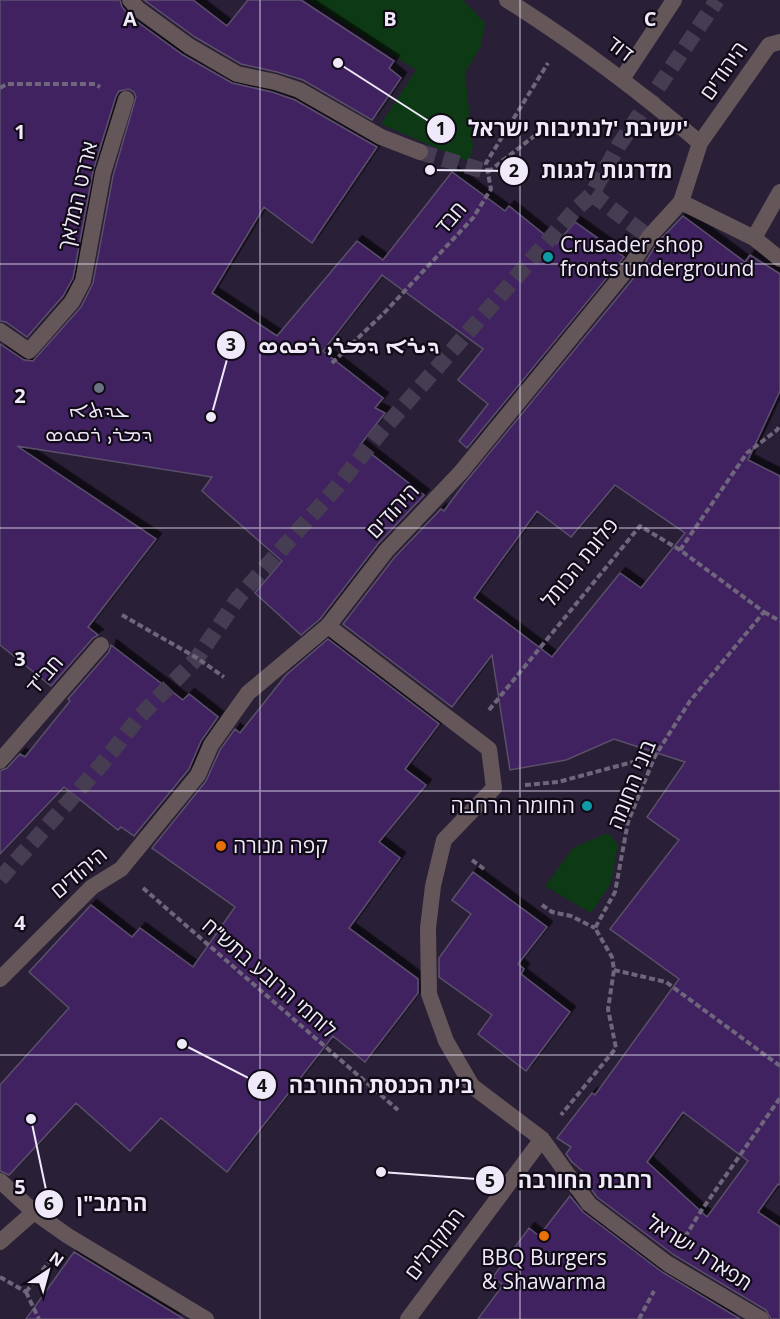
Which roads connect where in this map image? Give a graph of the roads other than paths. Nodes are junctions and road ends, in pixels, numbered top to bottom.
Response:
1 (130, 0) edge
2 (507, 0) edge
3 (674, 0) edge
4 (780, 42) edge
5 (622, 79) junction
6 (126, 99) road end
7 (700, 143) junction
8 (420, 152) tunnel mouth
9 (780, 192) edge
10 (681, 202) junction
11 (754, 238) junction
12 (780, 259) edge
13 (0, 331) edge
14 (328, 626) junction
15 (100, 645) dead end
16 (0, 761) edge
17 (0, 980) edge
18 (542, 1139) junction
19 (0, 1181) edge
20 (34, 1212) junction
21 (0, 1242) edge
22 (206, 1319) edge
23 (408, 1319) edge
24 (761, 1319) edge

1 - 8 street
2 - 5 street, דוד
3 - 5 street
4 - 7 street, היהודים
5 - 7 street, דוד
6 - 13 street, אררט המלאך
7 - 10 street, היהודים
9 - 11 street
10 - 11 street
10 - 14 street, היהודים
11 - 12 street
14 - 17 street, היהודים
14 - 18 street, תפארת ישראל
15 - 16 street, חב"ד
18 - 23 street, המקובלים
18 - 24 street, תפארת ישראל
19 - 20 street
20 - 21 street
20 - 22 street

